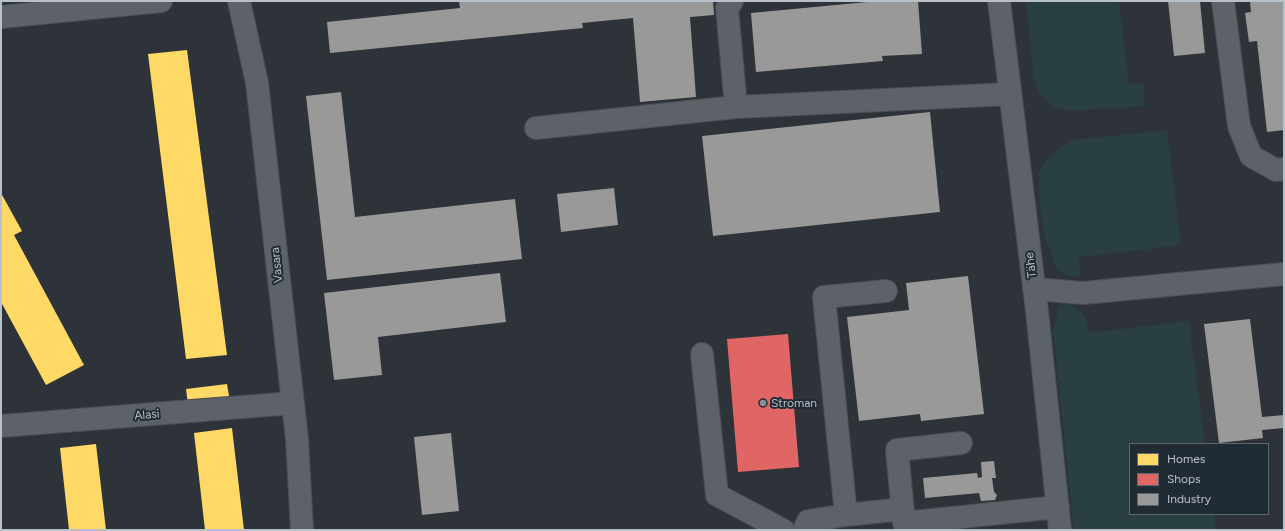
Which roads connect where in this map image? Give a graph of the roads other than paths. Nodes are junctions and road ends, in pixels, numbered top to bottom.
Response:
1 (162, 1) edge
2 (239, 1) edge
3 (732, 1) edge
4 (999, 1) edge
5 (1223, 1) edge
6 (1, 17) edge
7 (1010, 94) junction
8 (736, 107) junction
9 (536, 128) dead end
10 (1284, 169) edge
11 (1284, 274) edge
12 (1034, 289) junction
13 (886, 290) dead end
14 (702, 354) dead end
15 (292, 403) junction
16 (1, 426) edge
17 (961, 443) dead end
18 (1058, 507) junction
19 (903, 509) junction
20 (846, 515) junction
21 (302, 530) edge
22 (783, 530) edge
23 (804, 530) edge
24 (1060, 530) edge

1 - 6 street
2 - 15 street, Vasara
3 - 8 street
4 - 7 street, Tähe
5 - 10 street
7 - 8 street
7 - 12 street, Tähe
8 - 9 street
11 - 12 street
12 - 18 street, Tähe
13 - 20 street
14 - 22 street
15 - 16 street, Alasi
15 - 21 street, Vasara
17 - 19 street
18 - 19 street
18 - 24 street, Tähe
19 - 20 street
20 - 23 street

